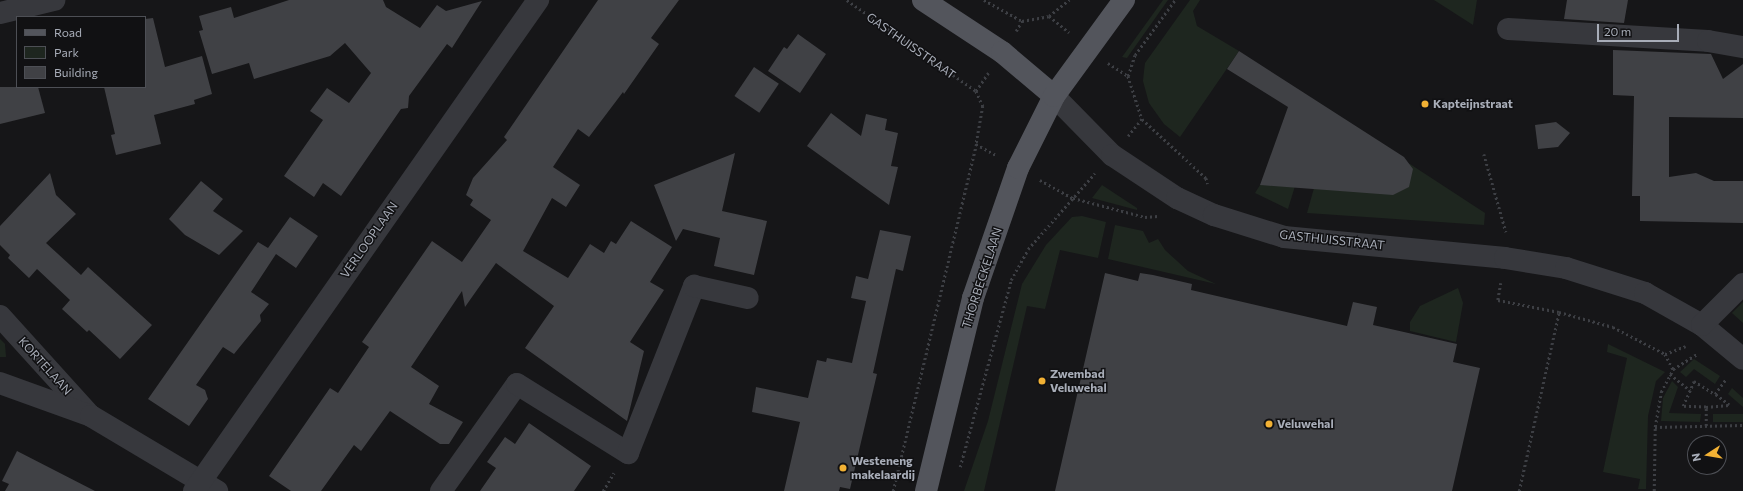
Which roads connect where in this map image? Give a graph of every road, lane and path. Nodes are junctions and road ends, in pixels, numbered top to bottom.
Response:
1 (54, 0) edge
2 (538, 0) edge
3 (847, 0) edge
4 (923, 0) edge
5 (984, 0) edge
6 (1069, 0) edge
7 (1124, 0) edge
8 (1174, 0) edge
9 (0, 13) edge
10 (1508, 29) dead end
11 (1743, 47) edge
12 (976, 92) dead end
13 (1054, 96) junction
14 (976, 144) dead end
15 (1214, 215) junction
16 (1160, 216) dead end
17 (1743, 284) edge
18 (748, 298) dead end
19 (1559, 312) dead end
20 (0, 316) edge
21 (1702, 325) junction
22 (1665, 354) dead end
23 (1738, 354) edge
24 (1702, 357) dead end
25 (1673, 369) junction
26 (1670, 374) junction
27 (0, 383) edge
28 (1690, 390) junction
29 (1715, 394) junction
30 (1706, 408) junction
31 (91, 416) junction
32 (1743, 425) edge
33 (1706, 426) junction
34 (1655, 427) junction
35 (960, 468) dead end
36 (204, 488) edge
37 (442, 491) edge
38 (893, 491) edge
39 (926, 491) edge
40 (1519, 491) edge
41 (1654, 491) edge

1 - 9 street
2 - 36 street, VERLOOPLAAN
3 - 12 path, GASTHUISSTRAAT
4 - 13 main road, GASTHUISSTRAAT
5 - 6 path
7 - 13 main road, THORBECKELAAN
8 - 15 path
10 - 11 street
13 - 15 street, GASTHUISSTRAAT
13 - 39 main road, THORBECKELAAN
14 - 38 path
15 - 21 street, GASTHUISSTRAAT
16 - 35 path
17 - 21 street
18 - 37 street
19 - 40 path
20 - 31 street, KORTELAAN
21 - 23 street, GASTHUISSTRAAT
22 - 25 path
23 - 29 path
24 - 25 path
25 - 26 path
26 - 28 path
26 - 34 path
27 - 31 street, KORTELAAN
28 - 29 path
28 - 30 path
29 - 30 path
30 - 33 path
31 - 36 street, KORTELAAN
32 - 33 path
33 - 34 path
34 - 41 path

